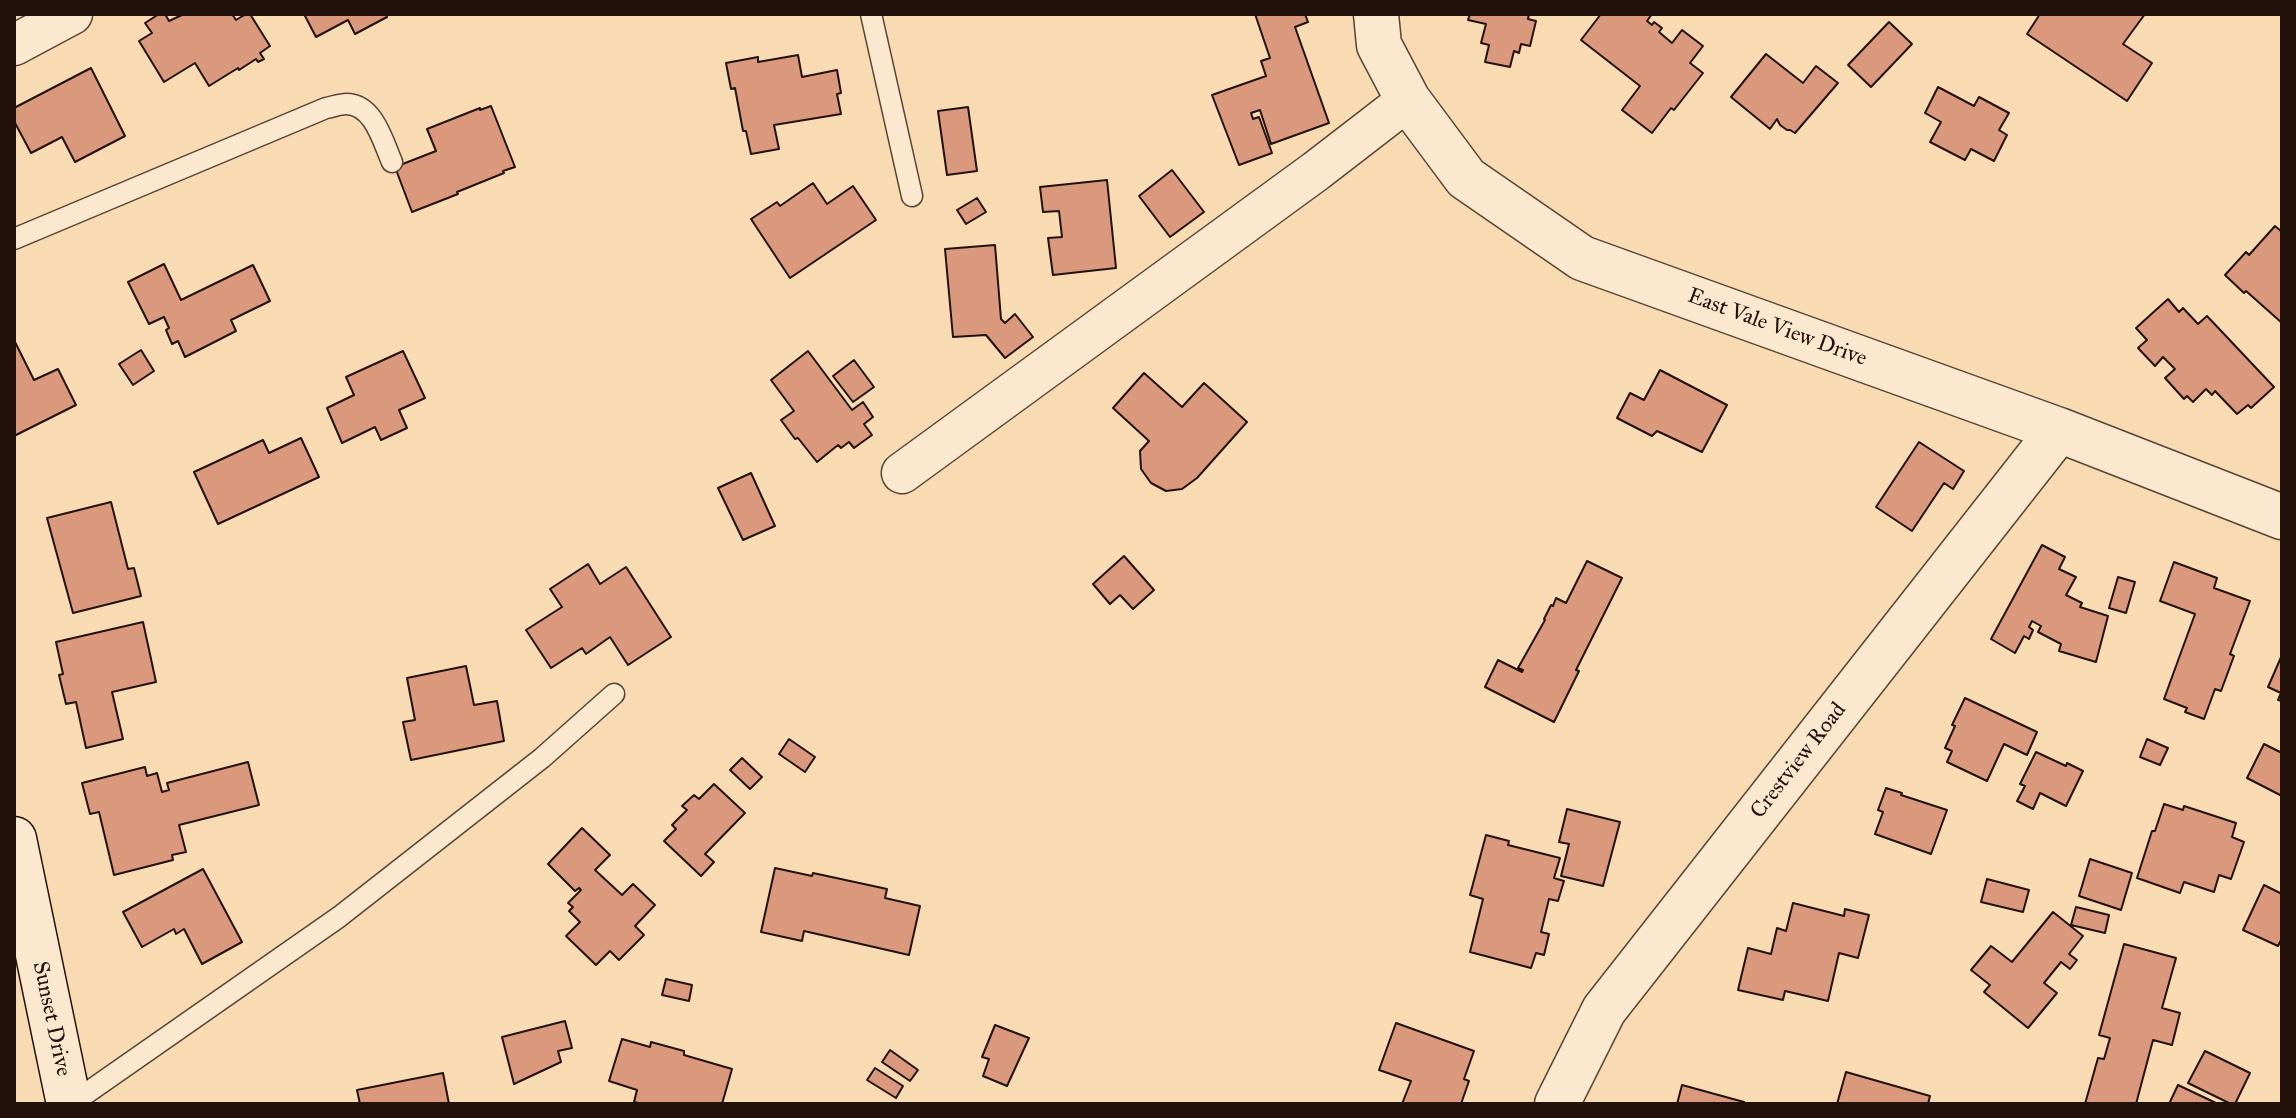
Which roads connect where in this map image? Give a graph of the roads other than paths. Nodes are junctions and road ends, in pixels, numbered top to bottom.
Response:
1 (72, 14) edge
2 (871, 14) edge
3 (1376, 14) edge
4 (14, 45) edge
5 (1408, 100) junction
6 (392, 162) dead end
7 (912, 196) dead end
8 (14, 239) edge
9 (2059, 430) junction
10 (902, 473) dead end
11 (2282, 517) edge
12 (614, 694) dead end
13 (14, 839) edge
14 (70, 1104) edge
15 (1557, 1104) edge

1 - 4 street
2 - 7 lane
3 - 5 street, East Vale View Drive
5 - 9 street, East Vale View Drive
5 - 10 street
6 - 8 lane
9 - 11 street, East Vale View Drive
9 - 15 street, Crestview Road
12 - 14 lane
13 - 14 street, Sunset Drive

